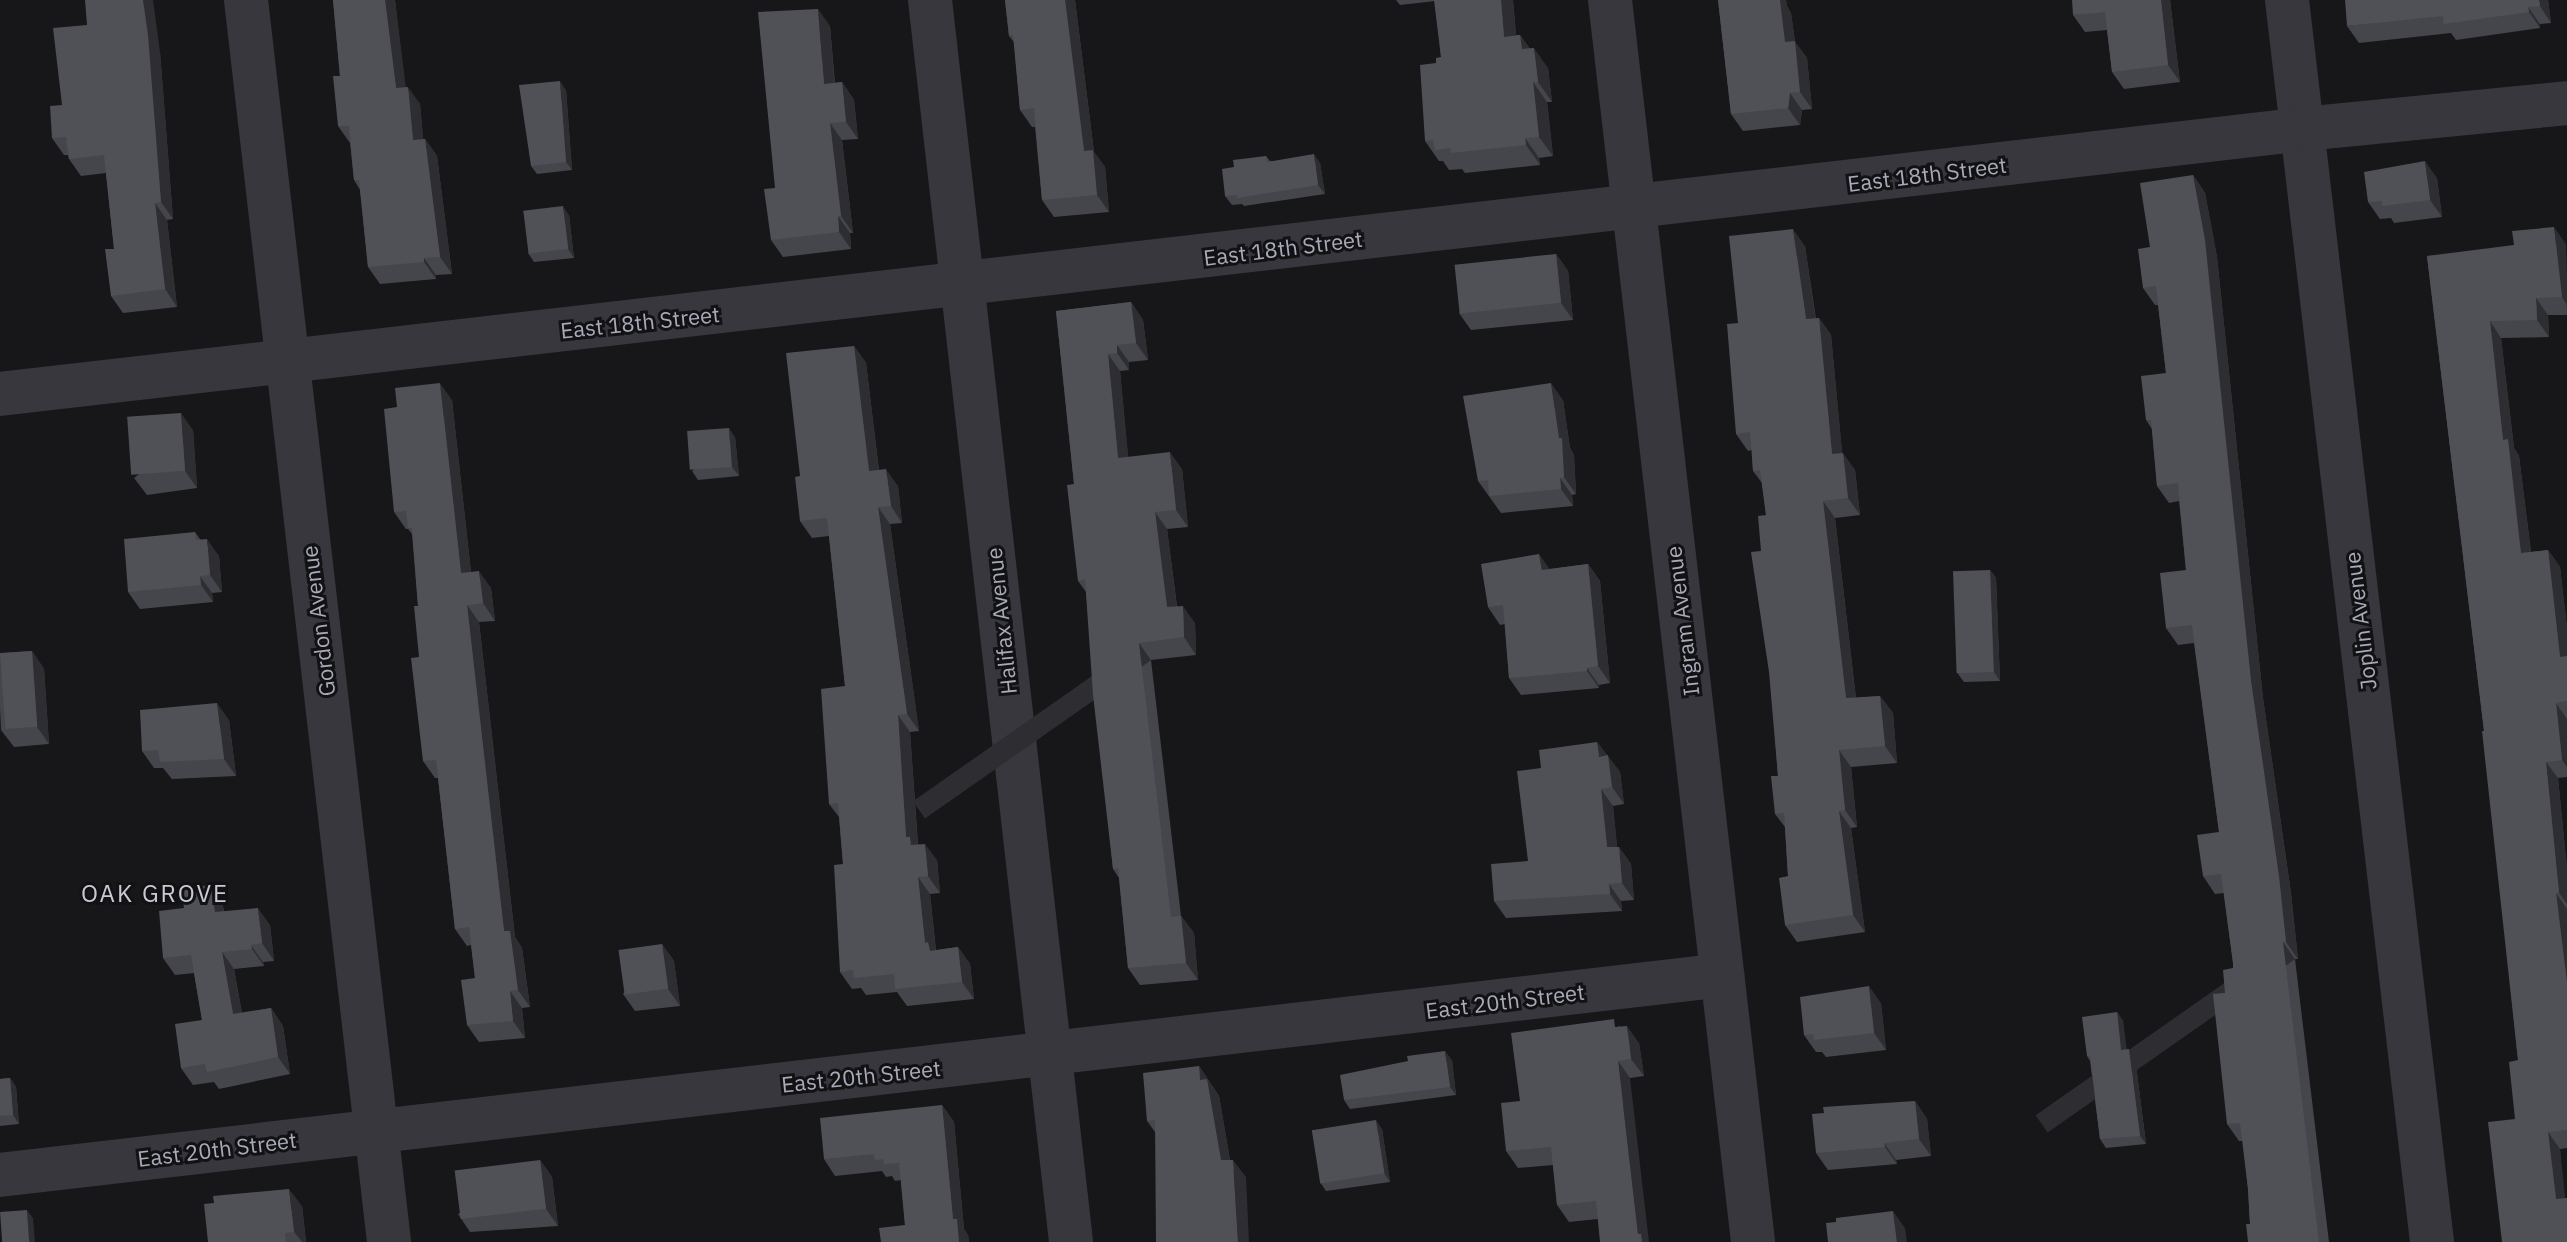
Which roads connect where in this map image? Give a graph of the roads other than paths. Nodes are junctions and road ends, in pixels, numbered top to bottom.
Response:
1 (246, 0) edge
2 (930, 0) edge
3 (1610, 0) edge
4 (2287, 0) edge
5 (2567, 103) edge
6 (2303, 129) junction
7 (1634, 208) junction
8 (964, 285) junction
9 (288, 362) junction
10 (0, 394) edge
11 (1722, 975) junction
12 (1050, 1054) junction
13 (376, 1130) junction
14 (0, 1175) edge
15 (389, 1242) edge
16 (1071, 1242) edge
17 (1753, 1242) edge
18 (2432, 1242) edge

1 - 9 street, Gordon Avenue
2 - 8 street, Halifax Avenue
3 - 7 street, Ingram Avenue
4 - 6 street, Joplin Avenue
5 - 6 street, East 18th Street
6 - 7 street, East 18th Street
6 - 18 street, Joplin Avenue
7 - 8 street, East 18th Street
7 - 11 street, Ingram Avenue
8 - 9 street, East 18th Street
8 - 12 street, Halifax Avenue
9 - 10 street, East 18th Street
9 - 13 street, Gordon Avenue
11 - 12 street, East 20th Street
11 - 17 street, Ingram Avenue
12 - 13 street, East 20th Street
12 - 16 street, Halifax Avenue
13 - 14 street, East 20th Street
13 - 15 street, Gordon Avenue

